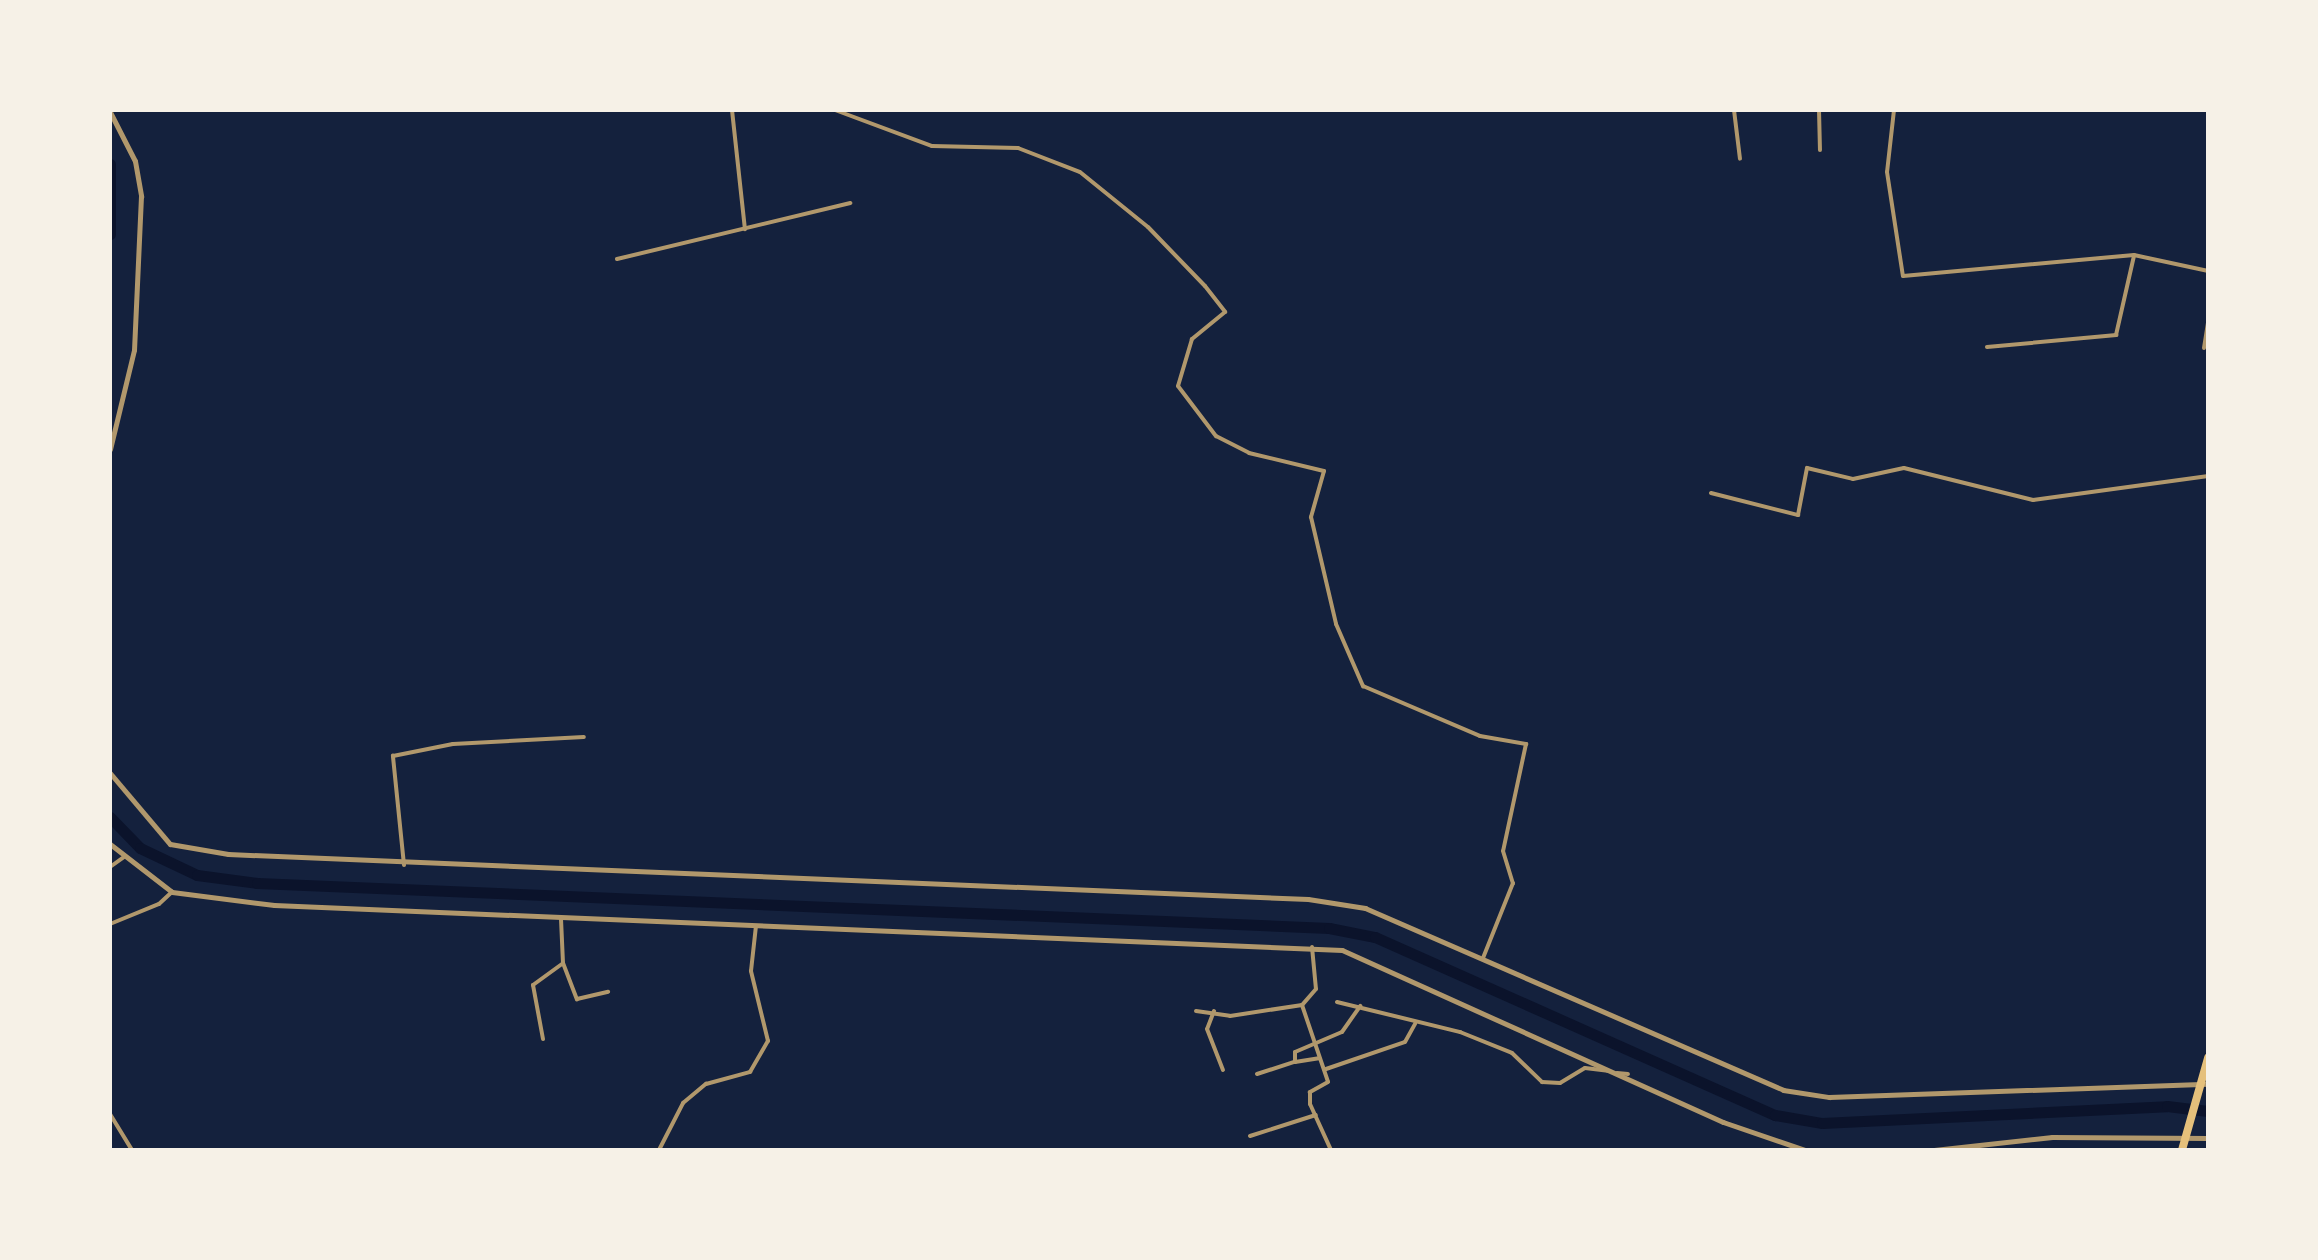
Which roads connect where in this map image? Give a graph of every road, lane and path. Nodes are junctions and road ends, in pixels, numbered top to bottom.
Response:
1 (732, 110) edge
2 (835, 110) edge
3 (1734, 110) edge
4 (1819, 110) edge
5 (1894, 110) edge
6 (110, 112) edge
7 (1820, 150) dead end
8 (1740, 158) dead end
9 (850, 203) dead end
10 (745, 229) junction
11 (2134, 255) junction
12 (617, 259) dead end
13 (2208, 271) edge
14 (2208, 322) edge
15 (1987, 346) dead end
16 (2204, 348) dead end
17 (110, 449) edge
18 (2208, 476) edge
19 (1711, 493) dead end
20 (584, 737) dead end
21 (110, 773) edge
22 (110, 844) edge
23 (124, 857) junction
24 (404, 865) junction
25 (110, 867) edge
26 (172, 892) junction
27 (561, 919) junction
28 (110, 923) edge
29 (756, 926) junction
30 (1312, 947) junction
31 (1483, 958) junction
32 (562, 963) junction
33 (608, 992) dead end
34 (1337, 1002) dead end
35 (1302, 1006) junction
36 (1360, 1006) junction
37 (1196, 1010) dead end
38 (1214, 1011) junction
39 (1415, 1024) junction
40 (543, 1039) dead end
41 (1314, 1042) junction
42 (1320, 1058) junction
43 (2208, 1058) edge
44 (1295, 1062) junction
45 (1223, 1070) dead end
46 (1325, 1070) junction
47 (1257, 1074) dead end
48 (1628, 1074) junction
49 (2206, 1083) edge
50 (110, 1114) edge
51 (1316, 1115) junction
52 (1250, 1136) dead end
53 (2208, 1138) edge
54 (2185, 1139) junction
55 (132, 1150) edge
56 (659, 1150) edge
57 (1331, 1150) edge
58 (1805, 1150) edge
59 (1934, 1150) edge
60 (2182, 1150) edge

1 - 10 street
2 - 31 street
3 - 8 street
4 - 7 street
5 - 11 street
6 - 17 street
9 - 10 street
10 - 12 street
11 - 13 street
11 - 15 street
14 - 16 street
18 - 19 street
20 - 24 street
21 - 24 street
22 - 23 street
23 - 25 street
23 - 26 street
24 - 31 street
26 - 27 street
26 - 28 street
27 - 29 street
27 - 32 street
29 - 30 street
29 - 56 street
30 - 35 street
30 - 48 street
31 - 49 street
32 - 33 street
32 - 40 street
34 - 36 street
35 - 38 street
35 - 41 street
36 - 39 street
36 - 41 street
37 - 38 street
38 - 45 street
39 - 46 street
39 - 48 street
41 - 42 street
41 - 44 street
42 - 44 street
42 - 46 street
43 - 49 highway
44 - 47 street
46 - 51 street
48 - 58 street
49 - 54 highway
50 - 55 street
51 - 52 street
51 - 57 street
53 - 54 street
54 - 59 street
54 - 60 highway

